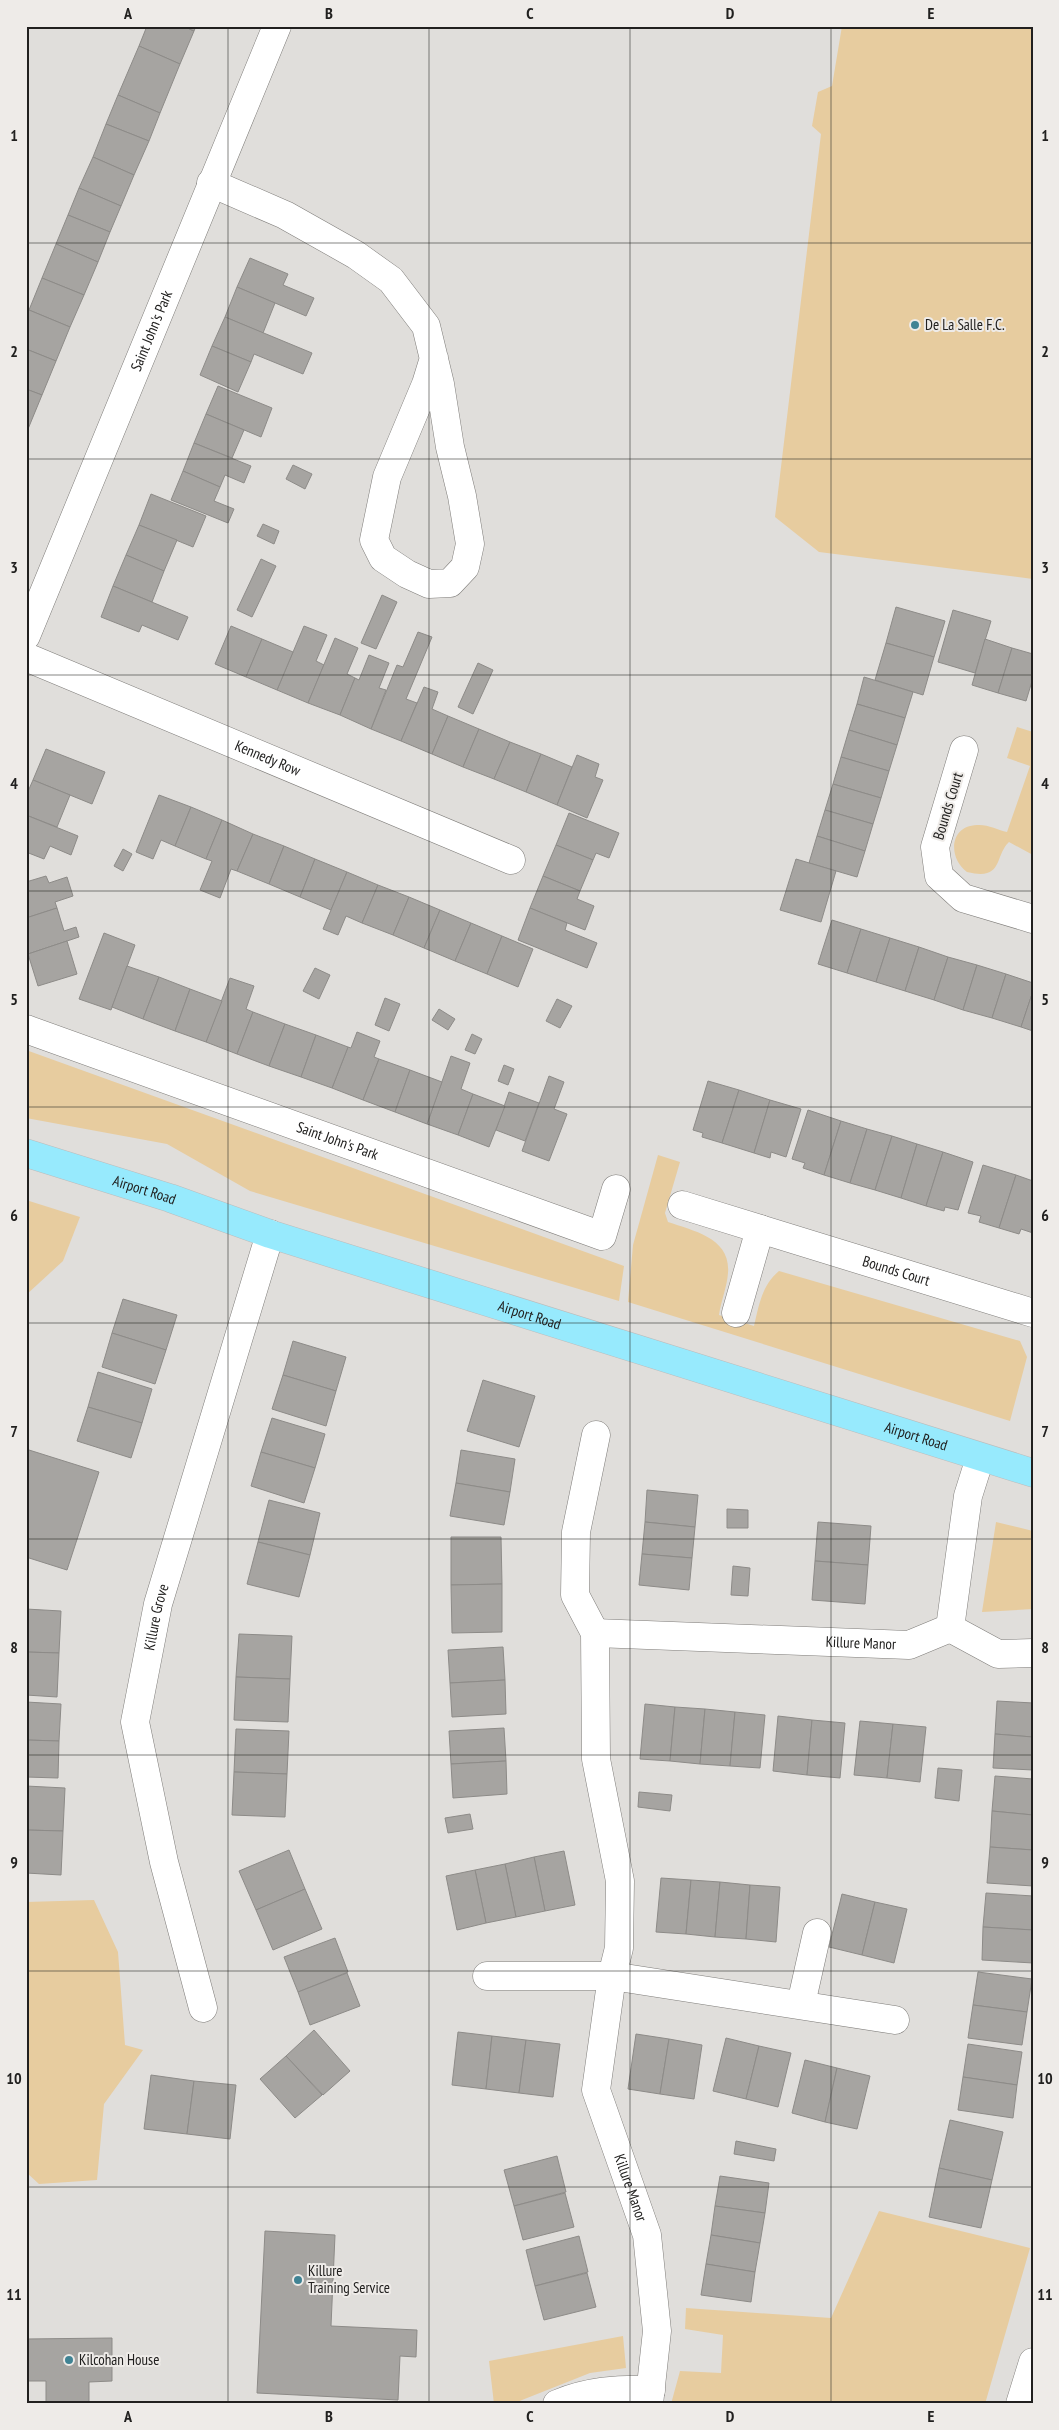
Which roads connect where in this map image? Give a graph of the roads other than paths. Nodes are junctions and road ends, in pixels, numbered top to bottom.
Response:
1 (277, 26) edge
2 (211, 183) junction
3 (434, 358) junction
4 (26, 636) edge
5 (26, 657) edge
6 (964, 750) dead end
7 (511, 860) dead end
8 (1033, 919) edge
9 (26, 1029) edge
10 (26, 1153) edge
11 (616, 1190) dead end
12 (682, 1205) dead end
13 (760, 1229) junction
14 (270, 1234) junction
15 (736, 1313) dead end
16 (1033, 1313) edge
17 (596, 1435) dead end
18 (980, 1458) junction
19 (1033, 1473) edge
20 (950, 1628) junction
21 (595, 1633) junction
22 (1033, 1653) edge
23 (817, 1933) dead end
24 (486, 1976) dead end
25 (612, 1976) junction
26 (801, 2004) junction
27 (203, 2008) dead end
28 (895, 2020) dead end
29 (1033, 2362) edge
30 (650, 2397) edge
31 (557, 2404) edge
32 (1020, 2404) edge

1 - 2 street, Saint John's Park
2 - 3 street
2 - 4 street, Saint John's Park
3 - 3 street
5 - 7 street, Kennedy Row
6 - 8 street, Bounds Court
9 - 11 street, Saint John's Park
10 - 14 main road, Airport Road
12 - 13 street, Bounds Court
13 - 15 street
13 - 16 street, Bounds Court
14 - 18 main road, Airport Road
14 - 27 street, Killure Grove
17 - 21 street, Killure Manor
18 - 19 main road, Airport Road
18 - 20 street
20 - 21 street, Killure Manor
20 - 22 street
21 - 25 street, Killure Manor
23 - 26 street
24 - 25 street
25 - 26 street
25 - 30 street, Killure Manor
26 - 28 street
29 - 32 street
30 - 31 street

